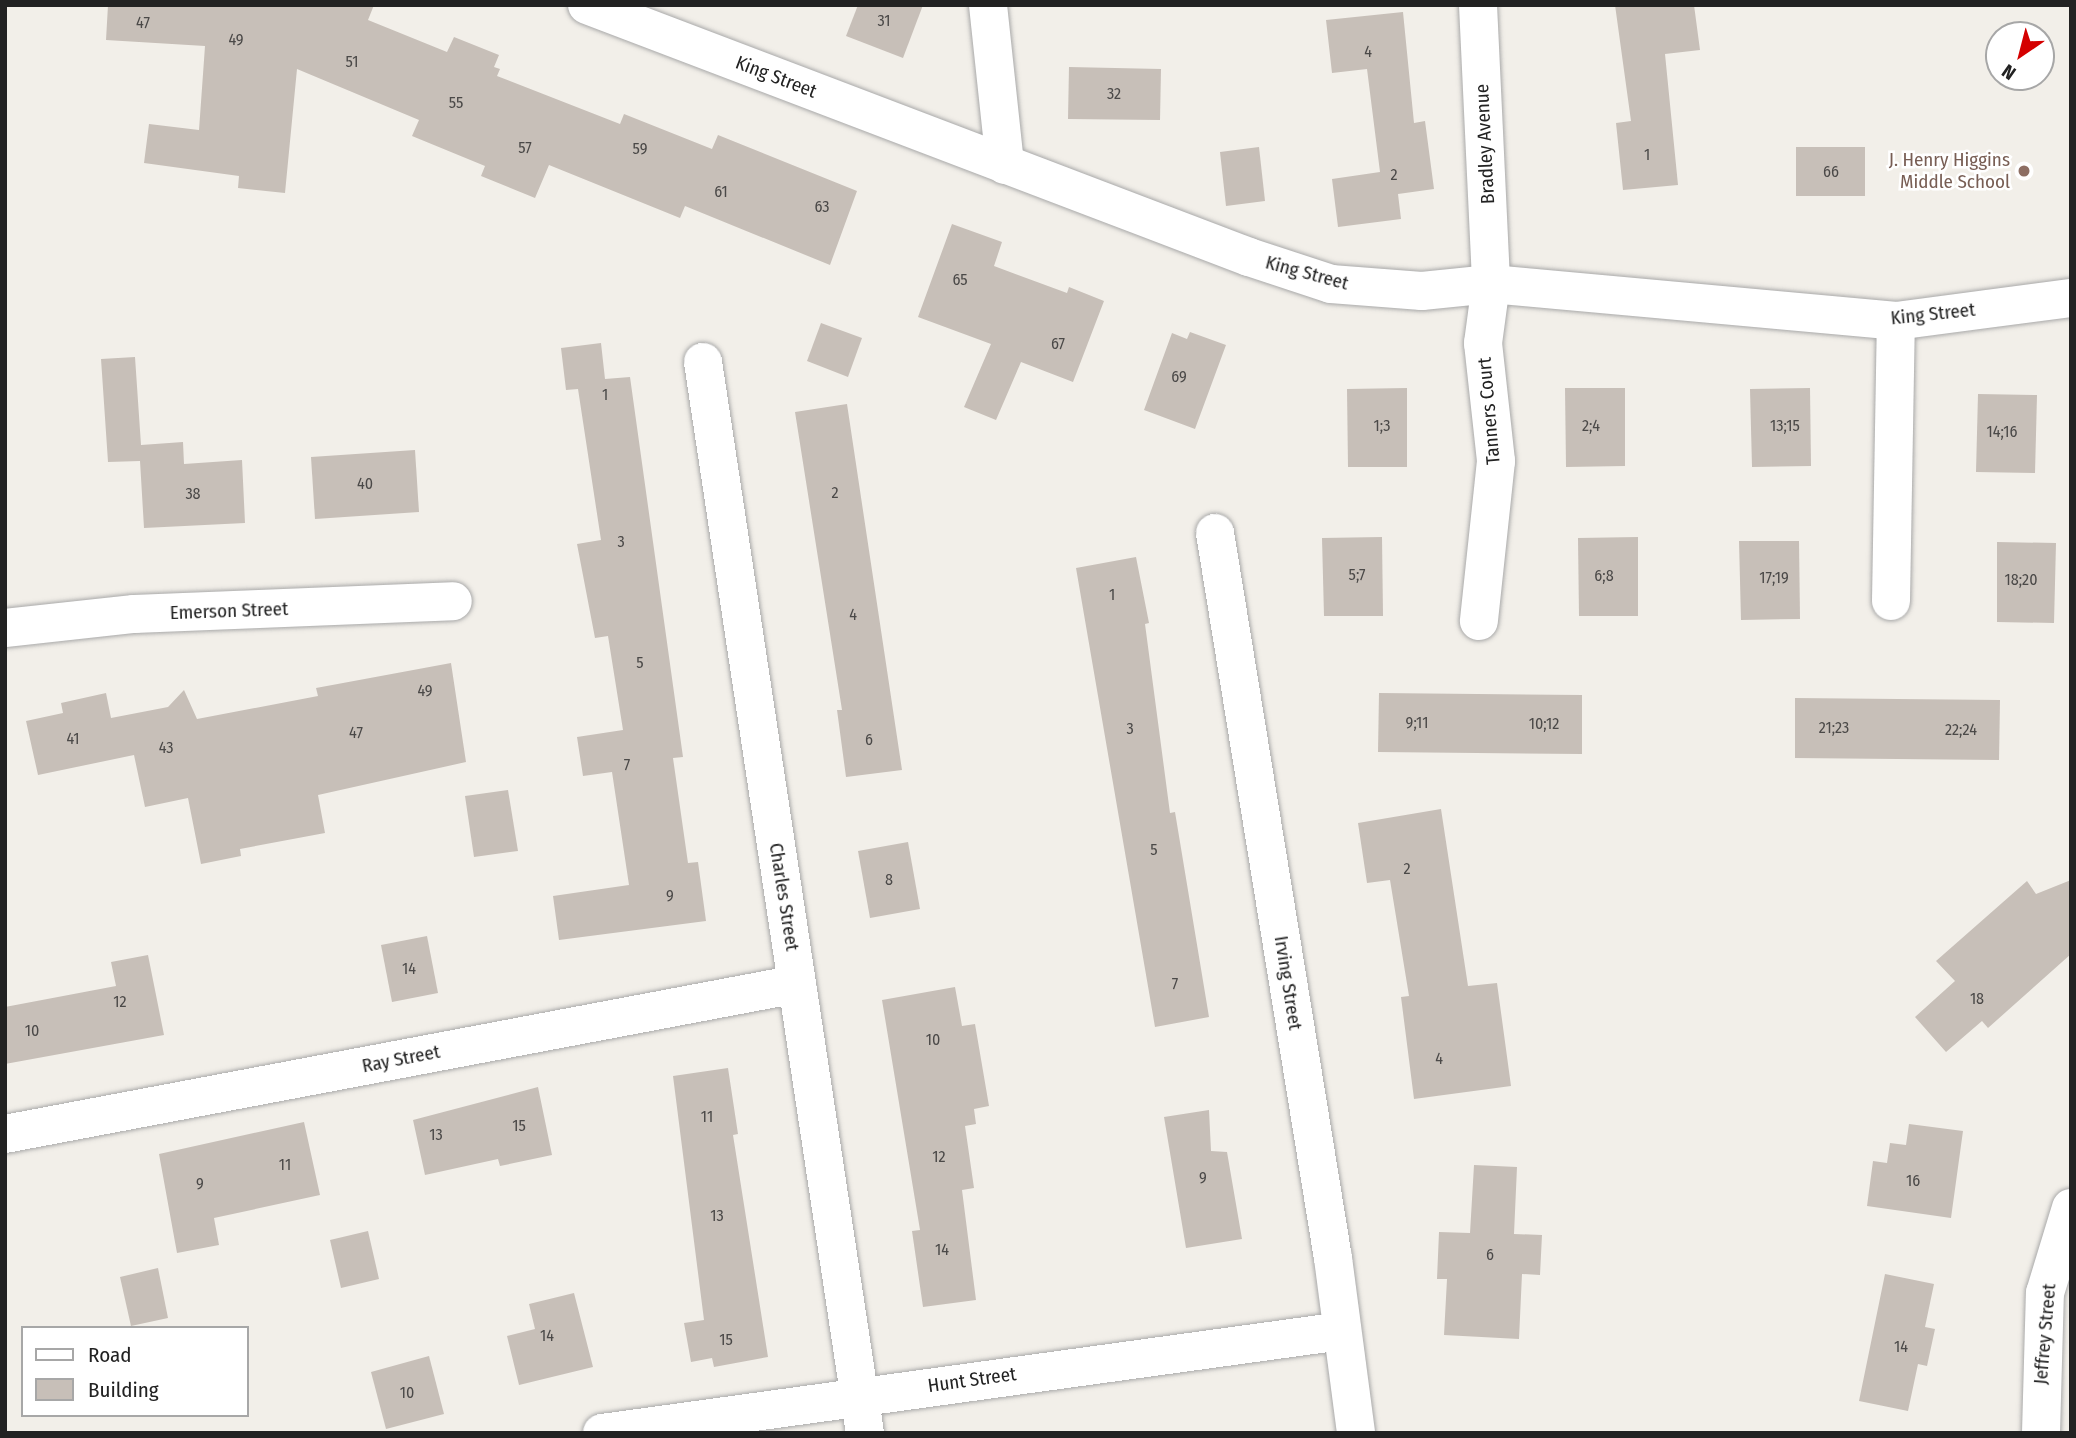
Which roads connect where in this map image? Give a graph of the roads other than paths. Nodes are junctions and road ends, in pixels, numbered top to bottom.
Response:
1 (587, 5) edge
2 (988, 5) edge
3 (1478, 5) edge
4 (1005, 165) junction
5 (1491, 284) junction
6 (2071, 298) edge
7 (1896, 321) junction
8 (703, 362) dead end
9 (1215, 533) dead end
10 (453, 601) dead end
11 (1891, 601) dead end
12 (1479, 621) dead end
13 (5, 628) edge
14 (797, 984) junction
15 (5, 1134) edge
16 (2065, 1222) edge
17 (1342, 1331) junction
18 (860, 1395) junction
19 (602, 1433) edge
20 (865, 1433) edge
21 (1356, 1433) edge
22 (2041, 1433) edge

1 - 4 street, King Street
2 - 4 street
3 - 5 street, Bradley Avenue
4 - 5 street, King Street
5 - 7 street, King Street
5 - 12 street, Tanners Court
6 - 7 street, King Street
7 - 11 street
8 - 14 street, Charles Street
9 - 17 street, Irving Street
10 - 13 street, Emerson Street
14 - 15 street, Ray Street
14 - 18 street, Charles Street
16 - 22 street, Jeffrey Street
17 - 18 street, Hunt Street
17 - 21 street, Irving Street
18 - 19 street, Hunt Street
18 - 20 street, Charles Street

